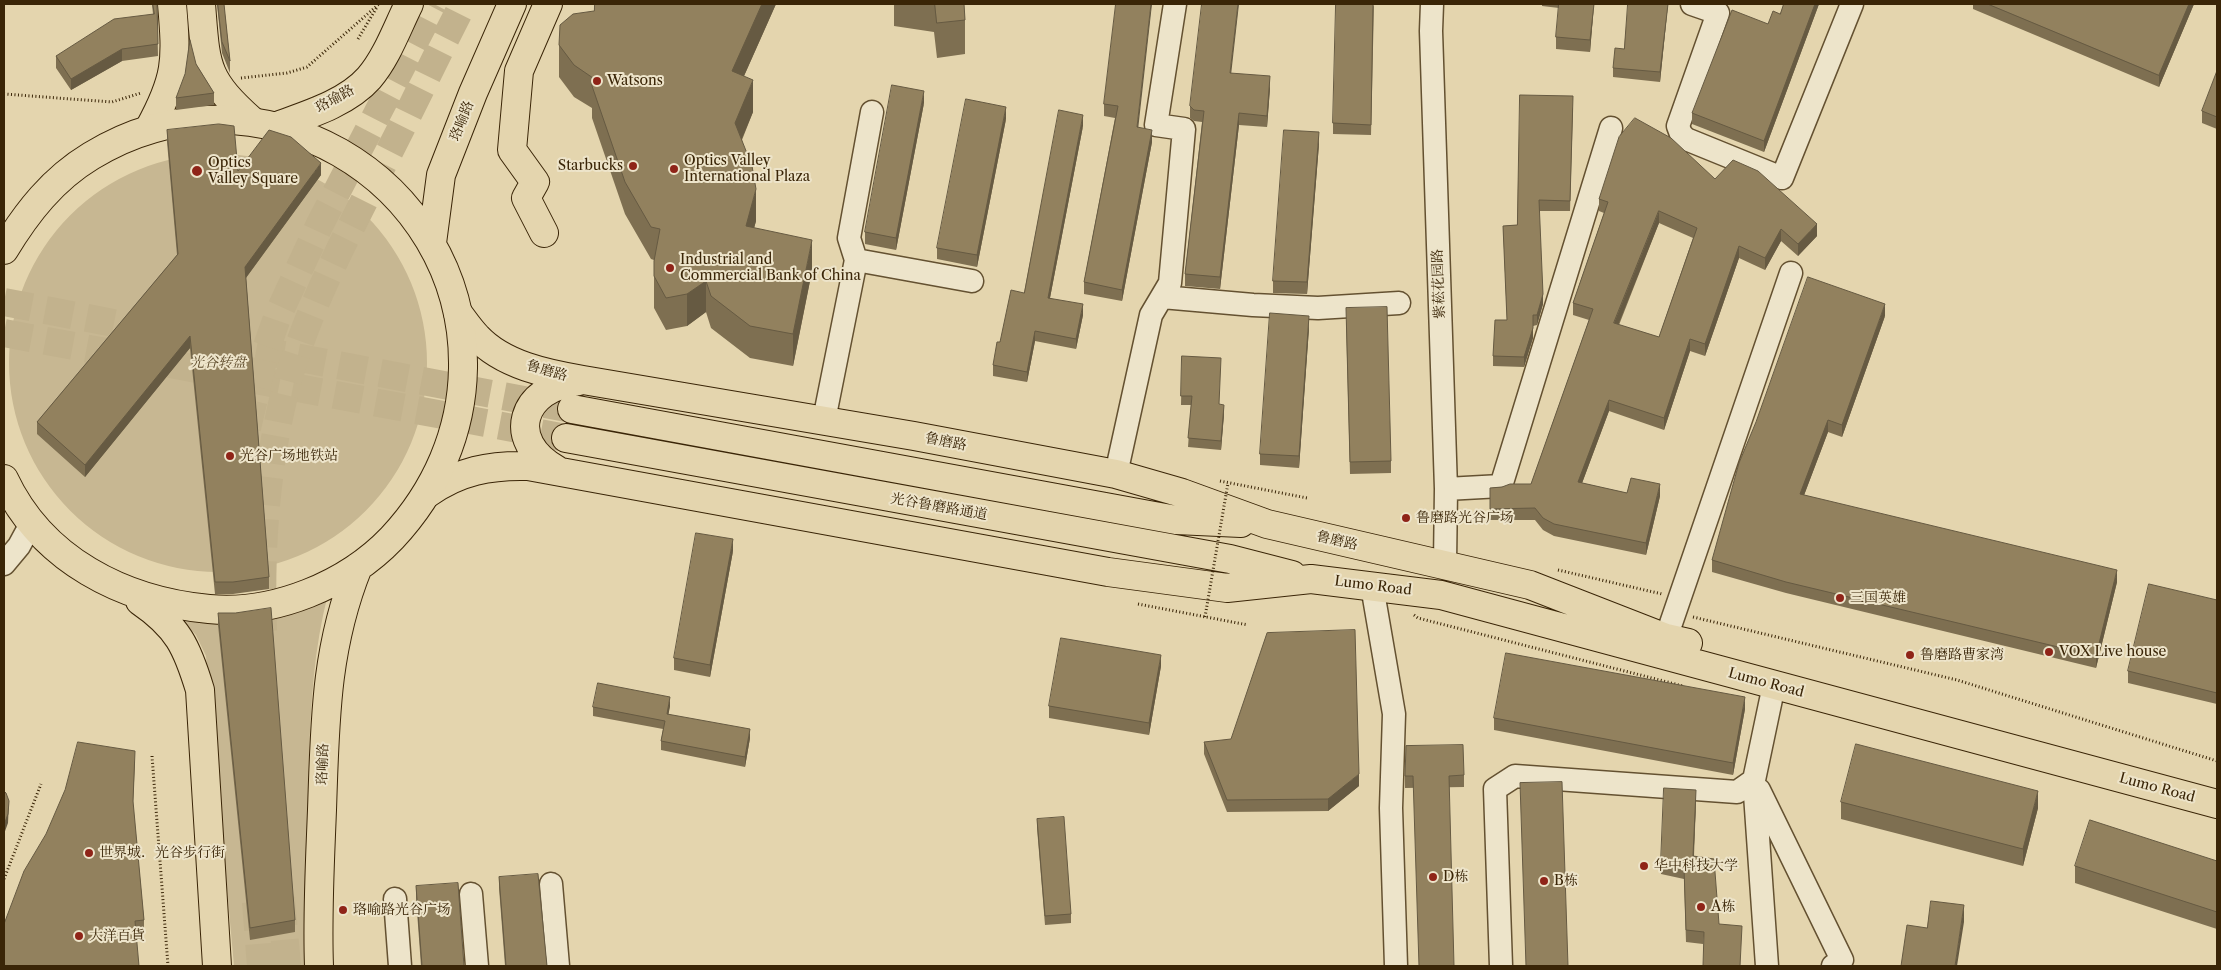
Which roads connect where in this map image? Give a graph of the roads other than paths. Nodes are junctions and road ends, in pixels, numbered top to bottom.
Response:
1 (172, 4) edge
2 (201, 4) edge
3 (409, 4) edge
4 (512, 4) edge
5 (548, 4) edge
6 (1175, 4) edge
7 (1432, 4) edge
8 (1692, 4) edge
9 (1852, 4) edge
10 (872, 112) dead end
11 (265, 124) junction
12 (1611, 128) dead end
13 (149, 130) junction
14 (13, 228) edge
15 (544, 233) dead end
16 (432, 244) junction
17 (4, 250) edge
18 (856, 260) junction
19 (1791, 273) dead end
20 (972, 281) dead end
21 (1162, 297) junction
22 (1399, 303) dead end
23 (458, 312) junction
24 (583, 380) junction
25 (572, 409) tunnel mouth
26 (824, 420) junction
27 (566, 438) tunnel mouth
28 (557, 470) junction
29 (1116, 474) junction
30 (4, 479) edge
31 (1446, 489) junction
32 (428, 493) junction
33 (32, 522) junction
34 (1267, 524) junction
35 (4, 564) edge
36 (1445, 564) junction
37 (358, 567) junction
38 (1311, 579) junction
39 (1372, 586) junction
40 (127, 592) junction
41 (1666, 638) junction
42 (1774, 685) junction
43 (1754, 780) junction
44 (2217, 788) edge
45 (2217, 804) edge
46 (551, 884) dead end
47 (471, 894) dead end
48 (395, 900) dead end
49 (217, 966) edge
50 (320, 966) edge
51 (400, 966) edge
52 (477, 966) edge
53 (558, 966) edge
54 (1396, 966) edge
55 (1501, 966) edge
56 (1767, 966) edge
57 (1833, 966) edge

1 - 13 main road
2 - 11 main road
3 - 11 main road, 珞瑜路
4 - 16 main road, 珞喻路
5 - 15 main road
6 - 21 street
7 - 31 street, 紫菘花园路
8 - 9 street
10 - 18 street
11 - 13 main road
11 - 16 main road
12 - 31 street
13 - 14 main road
14 - 17 main road
16 - 23 main road
18 - 20 street
18 - 26 street
19 - 41 street
21 - 22 street
21 - 29 street
23 - 24 main road, 鲁磨路
23 - 32 main road
24 - 26 main road, 鲁磨路
24 - 28 main road
25 - 34 main road
26 - 29 main road, 鲁磨路
27 - 38 main road, 光谷鲁磨路通道
28 - 32 main road
28 - 38 main road
29 - 34 main road, 鲁磨路
30 - 33 main road
31 - 36 street, 紫菘花园路
32 - 37 main road
33 - 35 street
33 - 40 main road
34 - 36 main road, 鲁磨路
36 - 41 main road, Lumo Road
37 - 40 main road
37 - 50 main road, 珞喻路
38 - 39 main road, Lumo Road
39 - 42 main road, Lumo Road
39 - 54 street
40 - 49 main road
41 - 44 main road, Lumo Road
42 - 43 street
42 - 45 main road, Lumo Road
43 - 55 street
43 - 56 street
43 - 57 street
46 - 53 street
47 - 52 street
48 - 51 street

